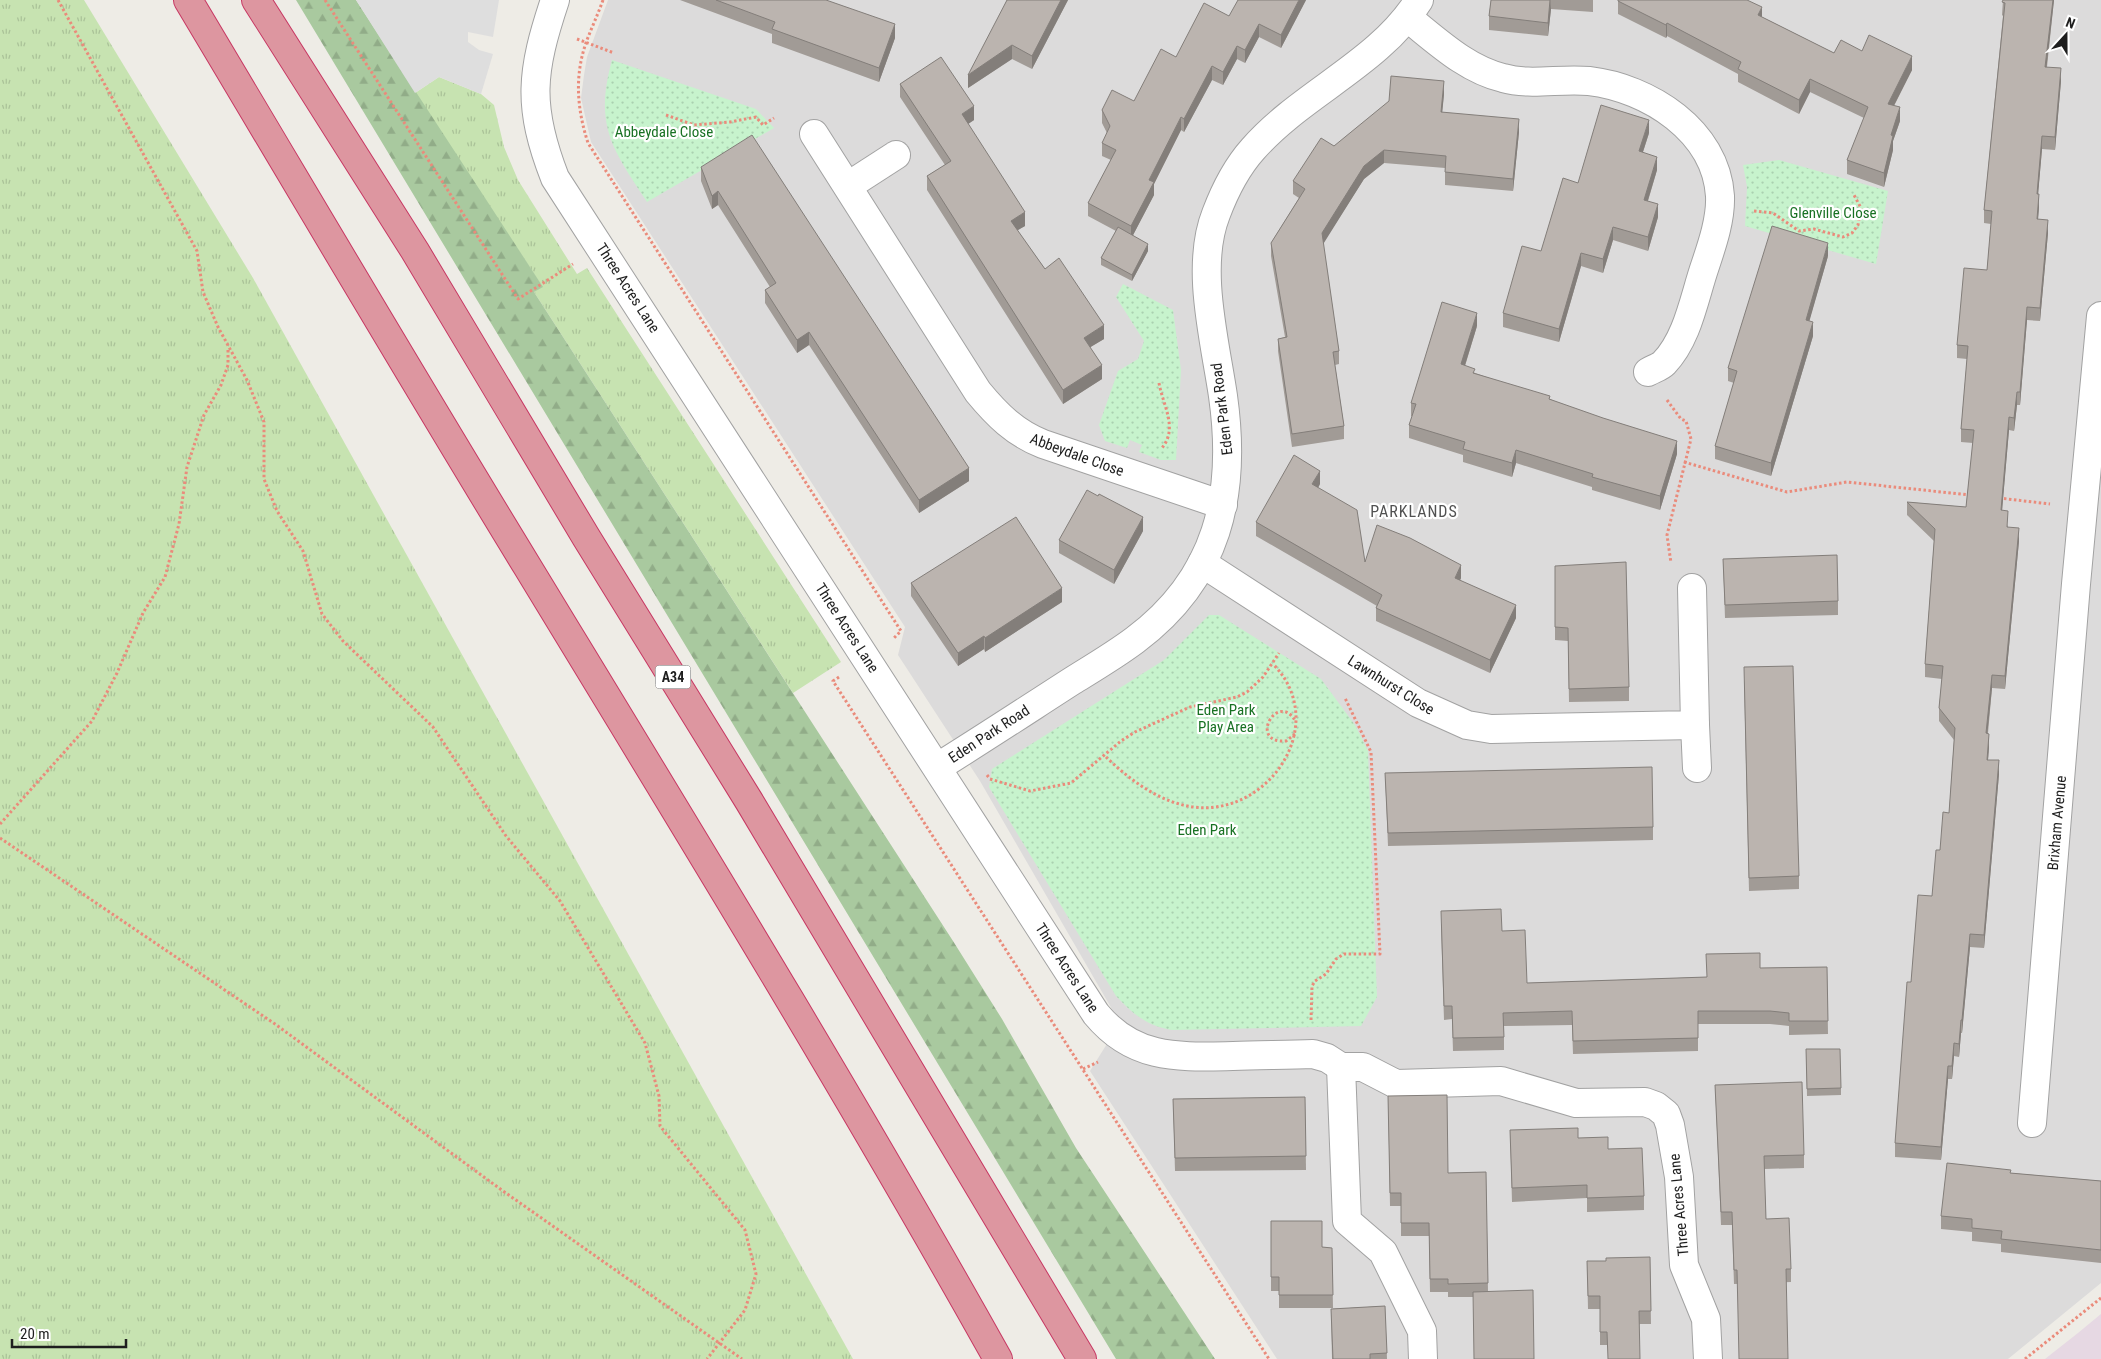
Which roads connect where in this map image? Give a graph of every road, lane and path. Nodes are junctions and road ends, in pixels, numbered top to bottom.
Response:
1 (58, 0) edge
2 (188, 0) edge
3 (256, 0) edge
4 (324, 0) edge
5 (555, 0) edge
6 (603, 0) edge
7 (1414, 9) edge
8 (573, 38) dead end
9 (586, 42) junction
10 (614, 53) dead end
11 (666, 115) dead end
12 (774, 118) dead end
13 (814, 134) dead end
14 (896, 155) dead end
15 (848, 186) junction
16 (1854, 195) dead end
17 (1751, 210) dead end
18 (575, 263) dead end
19 (2101, 316) edge
20 (228, 346) junction
21 (1648, 372) joint
22 (1159, 384) dead end
23 (1157, 450) dead end
24 (1684, 462) junction
25 (1974, 496) edge
26 (1993, 498) edge
27 (1223, 505) junction
28 (2088, 518) edge
29 (1202, 563) junction
30 (1692, 588) joint
31 (890, 643) dead end
32 (1283, 645) dead end
33 (1273, 664) junction
34 (833, 681) dead end
35 (1343, 693) dead end
36 (1696, 725) junction
37 (1297, 729) junction
38 (1106, 757) junction
39 (938, 767) junction
40 (1697, 768) dead end
41 (983, 771) dead end
42 (0, 824) edge
43 (0, 838) edge
44 (1312, 1028) dead end
45 (1106, 1061) dead end
46 (1341, 1067) junction
47 (1083, 1069) junction
48 (2032, 1123) dead end
49 (2101, 1298) edge
50 (720, 1344) junction
51 (707, 1359) edge
52 (742, 1359) edge
53 (998, 1359) edge
54 (1082, 1359) edge
55 (1269, 1359) edge
56 (1422, 1359) edge
57 (1708, 1359) edge
58 (2025, 1359) edge

1 - 20 path
2 - 53 highway
3 - 54 highway, A34
4 - 18 path
5 - 39 street, Three Acres Lane
6 - 9 path
7 - 21 street
7 - 27 street, Eden Park Road
8 - 9 path
9 - 10 path
9 - 31 path
11 - 12 path
13 - 15 street, Abbeydale Close
14 - 15 street
15 - 27 street, Abbeydale Close
16 - 17 path
19 - 28 street, Brixham Avenue
20 - 42 path
20 - 50 path
21 - 24 path
22 - 23 path
24 - 25 path
24 - 30 path
26 - 28 path
27 - 29 street, Eden Park Road
28 - 48 street, Brixham Avenue
29 - 36 street, Lawnhurst Close
29 - 39 street, Eden Park Road
30 - 36 street
32 - 33 path
33 - 37 path
33 - 38 path
34 - 47 path
35 - 44 path
36 - 40 street
37 - 37 path
37 - 38 path
38 - 41 path
39 - 46 street, Three Acres Lane
43 - 50 path
45 - 47 path
46 - 56 street
46 - 57 street, Three Acres Lane
47 - 55 path
49 - 58 path
50 - 51 path
50 - 52 path

